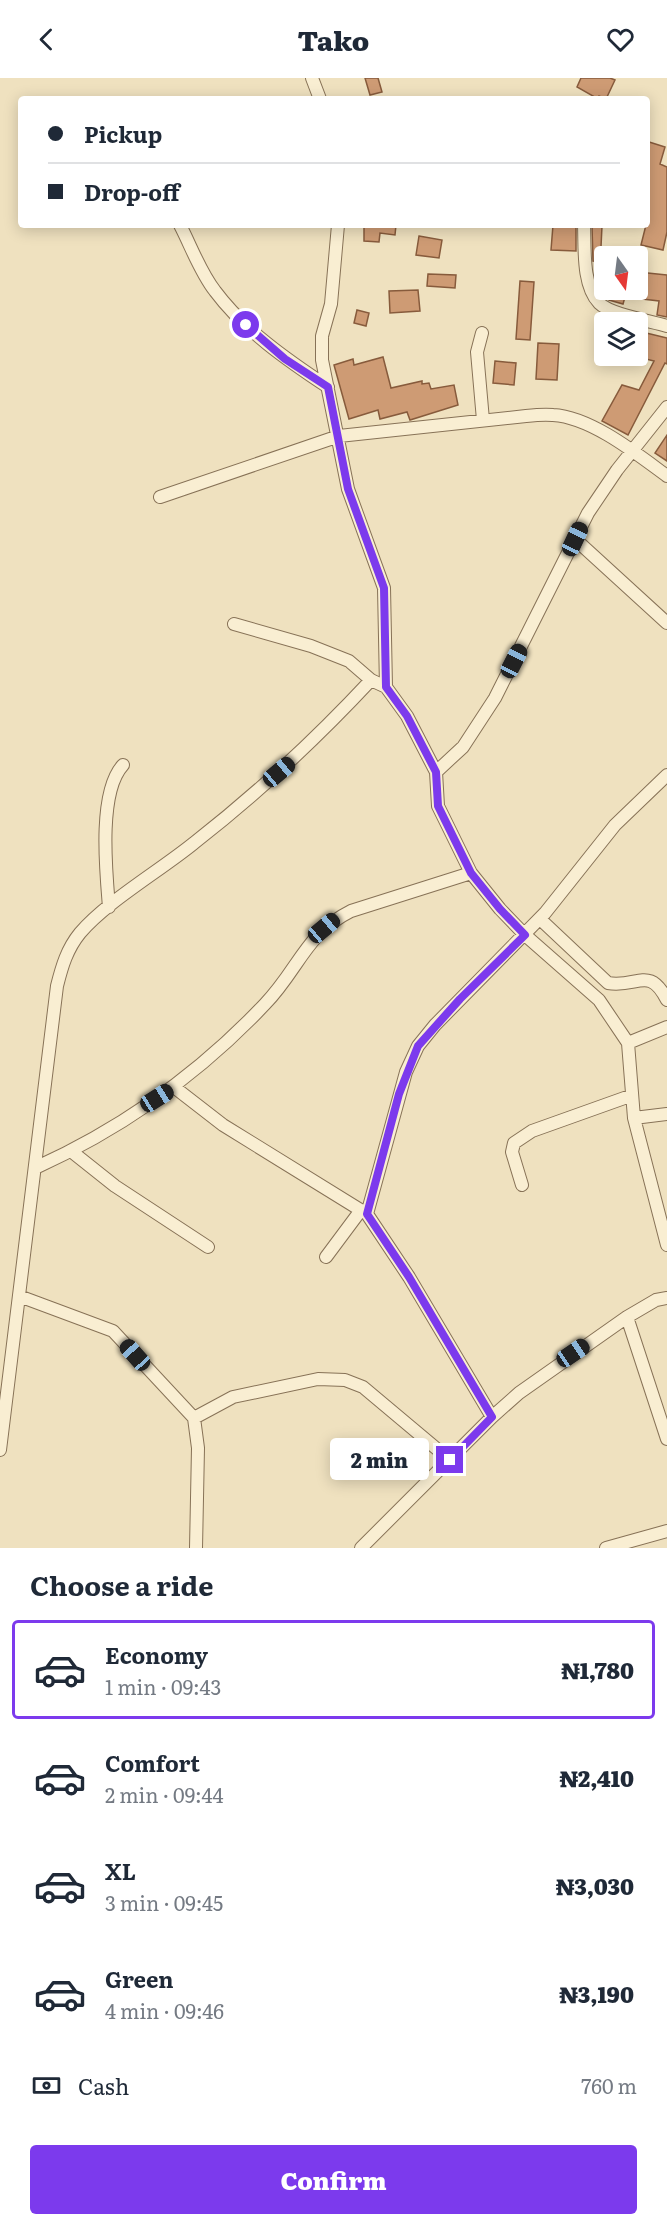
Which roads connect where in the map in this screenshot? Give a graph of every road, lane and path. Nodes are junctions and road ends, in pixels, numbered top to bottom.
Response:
1 (312, 78) edge
2 (319, 96) edge
3 (182, 228) edge
4 (338, 228) edge
5 (584, 228) edge
6 (667, 326) edge
7 (482, 333) dead end
8 (328, 387) junction
9 (667, 407) edge
10 (483, 420) junction
11 (339, 436) junction
12 (632, 451) junction
13 (667, 476) edge
14 (160, 497) dead end
15 (575, 539) junction
16 (667, 623) edge
17 (234, 624) dead end
18 (371, 680) junction
19 (386, 687) junction
20 (123, 765) dead end
21 (436, 772) junction
22 (667, 775) edge
23 (471, 873) junction
24 (109, 907) junction
25 (540, 918) junction
26 (525, 935) junction
27 (667, 1000) edge
28 (667, 1027) edge
29 (628, 1043) junction
30 (174, 1088) junction
31 (630, 1096) junction
32 (667, 1114) edge
33 (633, 1118) junction
34 (71, 1151) junction
35 (35, 1168) junction
36 (522, 1185) dead end
37 (364, 1212) junction
38 (667, 1245) edge
39 (208, 1247) dead end
40 (326, 1257) dead end
41 (19, 1296) junction
42 (667, 1298) edge
43 (627, 1317) junction
44 (492, 1417) junction
45 (194, 1418) junction
46 (667, 1439) edge
47 (0, 1450) edge
48 (450, 1460) junction
49 (667, 1530) edge
50 (196, 1548) edge
51 (361, 1548) edge
52 (606, 1548) edge

1 - 2 street
3 - 8 street
4 - 8 street
5 - 6 street
7 - 10 street
8 - 11 street
9 - 12 street
10 - 11 street
10 - 12 street
11 - 14 street
11 - 19 street
12 - 13 street
12 - 15 street
15 - 16 street
15 - 21 street
17 - 18 street
18 - 19 street
18 - 24 street
19 - 21 street
20 - 24 street
21 - 23 street
22 - 25 street
23 - 26 street
23 - 30 street
24 - 35 street
25 - 26 street
25 - 27 street
26 - 29 street
26 - 37 street
28 - 29 street
29 - 31 street
30 - 34 street
30 - 37 street
31 - 33 street
31 - 36 street
32 - 33 street
33 - 38 street
34 - 35 street
34 - 39 street
35 - 41 street
37 - 40 street
37 - 44 street
41 - 45 street
41 - 47 street
42 - 43 street
43 - 44 street
43 - 46 street
44 - 48 street
45 - 48 street
45 - 50 street
48 - 51 street
49 - 52 street

